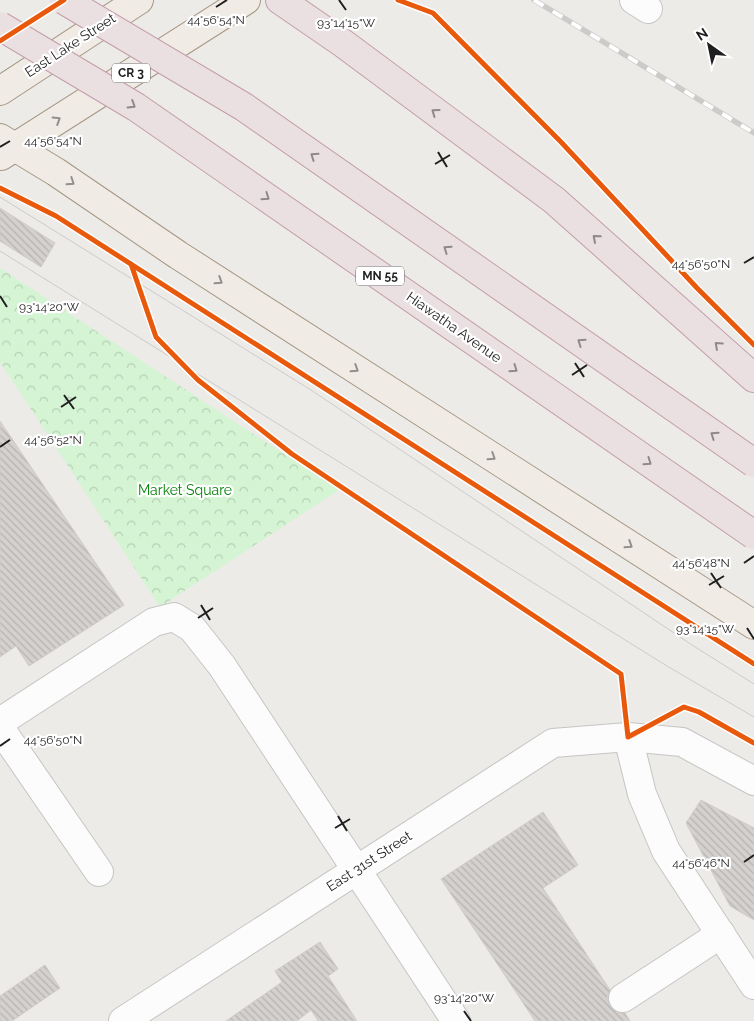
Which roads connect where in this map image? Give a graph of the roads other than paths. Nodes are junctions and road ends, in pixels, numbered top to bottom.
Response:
1 (64, 0) edge
2 (139, 0) edge
3 (246, 0) edge
4 (280, 0) edge
5 (0, 26) edge
6 (0, 91) edge
7 (5, 147) edge
8 (754, 378) edge
9 (754, 463) edge
10 (754, 535) edge
11 (754, 625) edge
12 (0, 722) edge
13 (0, 728) edge
14 (628, 737) junction
15 (754, 781) edge
16 (356, 870) junction
17 (99, 872) dead end
18 (721, 934) junction
19 (754, 985) edge
20 (623, 998) dead end
21 (125, 1021) edge
22 (456, 1021) edge

9 -> 1 highway, bridge
2 - 6 main road, East Lake Street
7 -> 3 main road, CR 3
8 -> 4 highway
5 -> 10 highway, Hiawatha Avenue / MN 55, bridge
7 -> 11 main road
12 - 16 street
13 - 17 street
14 - 15 street, East 31st Street
14 - 16 street, East 31st Street
14 - 18 street
16 - 21 street, East 31st Street
16 - 22 street
18 - 19 street
18 - 20 street

